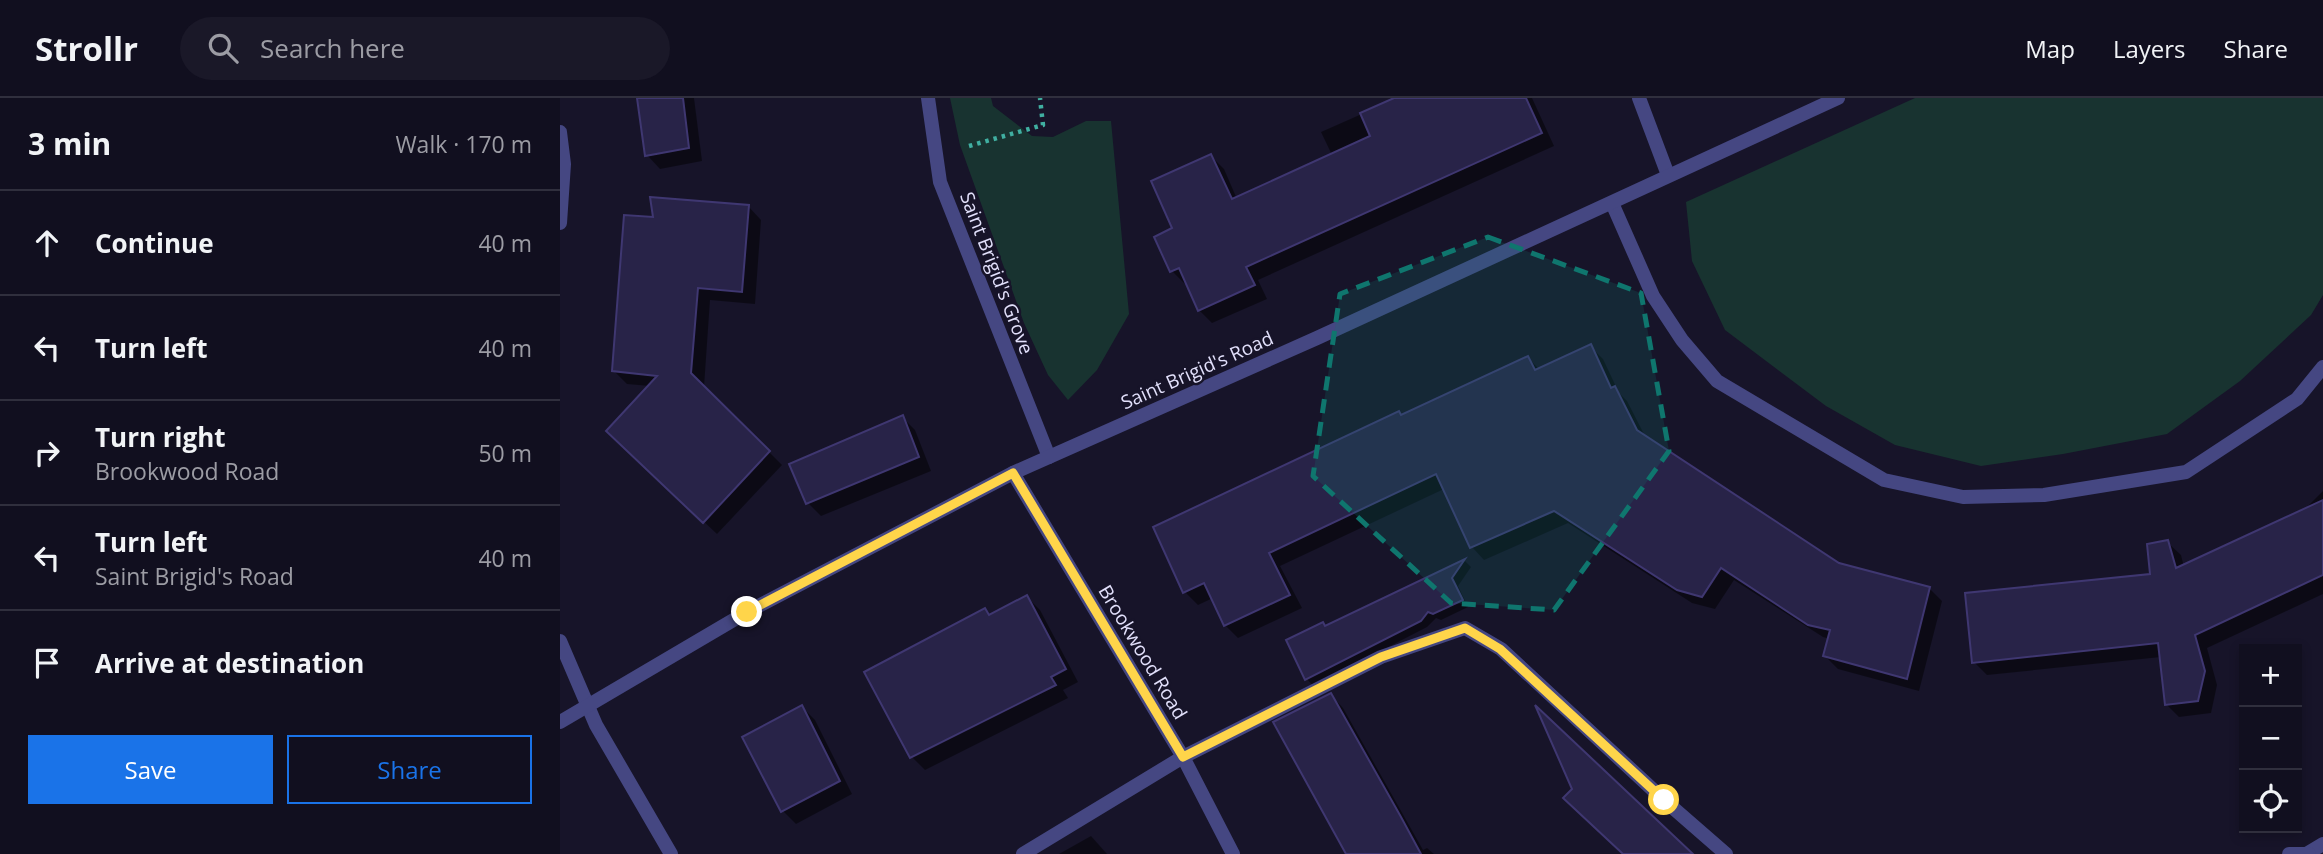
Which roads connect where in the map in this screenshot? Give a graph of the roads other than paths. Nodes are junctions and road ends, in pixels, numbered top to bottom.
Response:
1 (928, 98) edge
2 (1639, 98) edge
3 (1838, 98) edge
4 (560, 132) edge
5 (1668, 176) junction
6 (1612, 203) junction
7 (560, 222) edge
8 (2323, 367) edge
9 (1049, 457) junction
10 (1013, 473) junction
11 (560, 641) edge
12 (586, 706) junction
13 (560, 722) edge
14 (1183, 757) junction
15 (2323, 844) edge
16 (2309, 853) edge
17 (671, 854) edge
18 (1023, 854) edge
19 (1233, 854) edge
20 (1726, 854) edge
21 (2290, 854) edge

1 - 9 street, Saint Brigid's Grove
2 - 5 street
3 - 5 street, Saint Brigid's Road
4 - 7 street
5 - 6 street, Saint Brigid's Road
6 - 8 street
6 - 9 street, Saint Brigid's Road
9 - 10 street, Saint Brigid's Road
10 - 12 street, Saint Brigid's Road
10 - 14 street, Brookwood Road
11 - 12 street
12 - 13 street, Saint Brigid's Road
12 - 17 street
14 - 18 street
14 - 19 street, Brookwood Road
14 - 20 street
15 - 16 street
16 - 21 street

